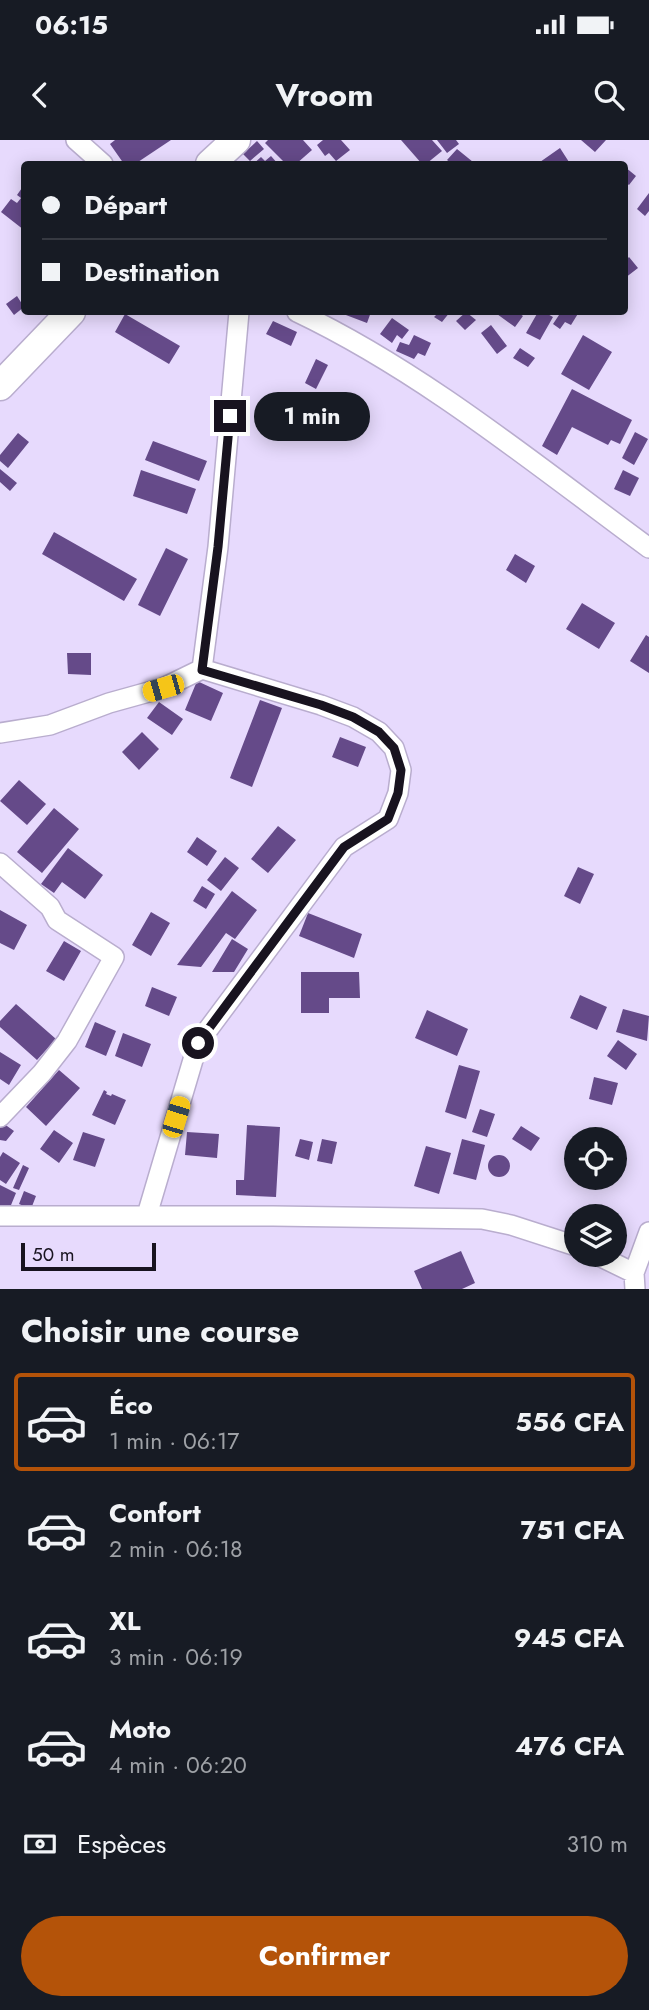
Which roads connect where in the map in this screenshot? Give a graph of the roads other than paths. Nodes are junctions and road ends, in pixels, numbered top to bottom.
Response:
1 (76, 140) edge
2 (236, 140) edge
3 (100, 161) edge
4 (213, 161) edge
5 (68, 315) edge
6 (239, 315) edge
7 (304, 315) edge
8 (0, 386) edge
9 (649, 548) edge
10 (202, 670) junction
11 (0, 733) edge
12 (0, 863) edge
13 (0, 1118) edge
14 (0, 1216) edge
15 (147, 1216) junction
16 (649, 1232) edge
17 (564, 1242) edge
18 (614, 1267) edge
19 (634, 1281) edge

1 - 3 street
2 - 4 street
5 - 8 street
6 - 10 street
7 - 9 street
10 - 11 street
10 - 15 street
12 - 13 street
14 - 15 street
15 - 17 street
16 - 19 street
18 - 19 street

